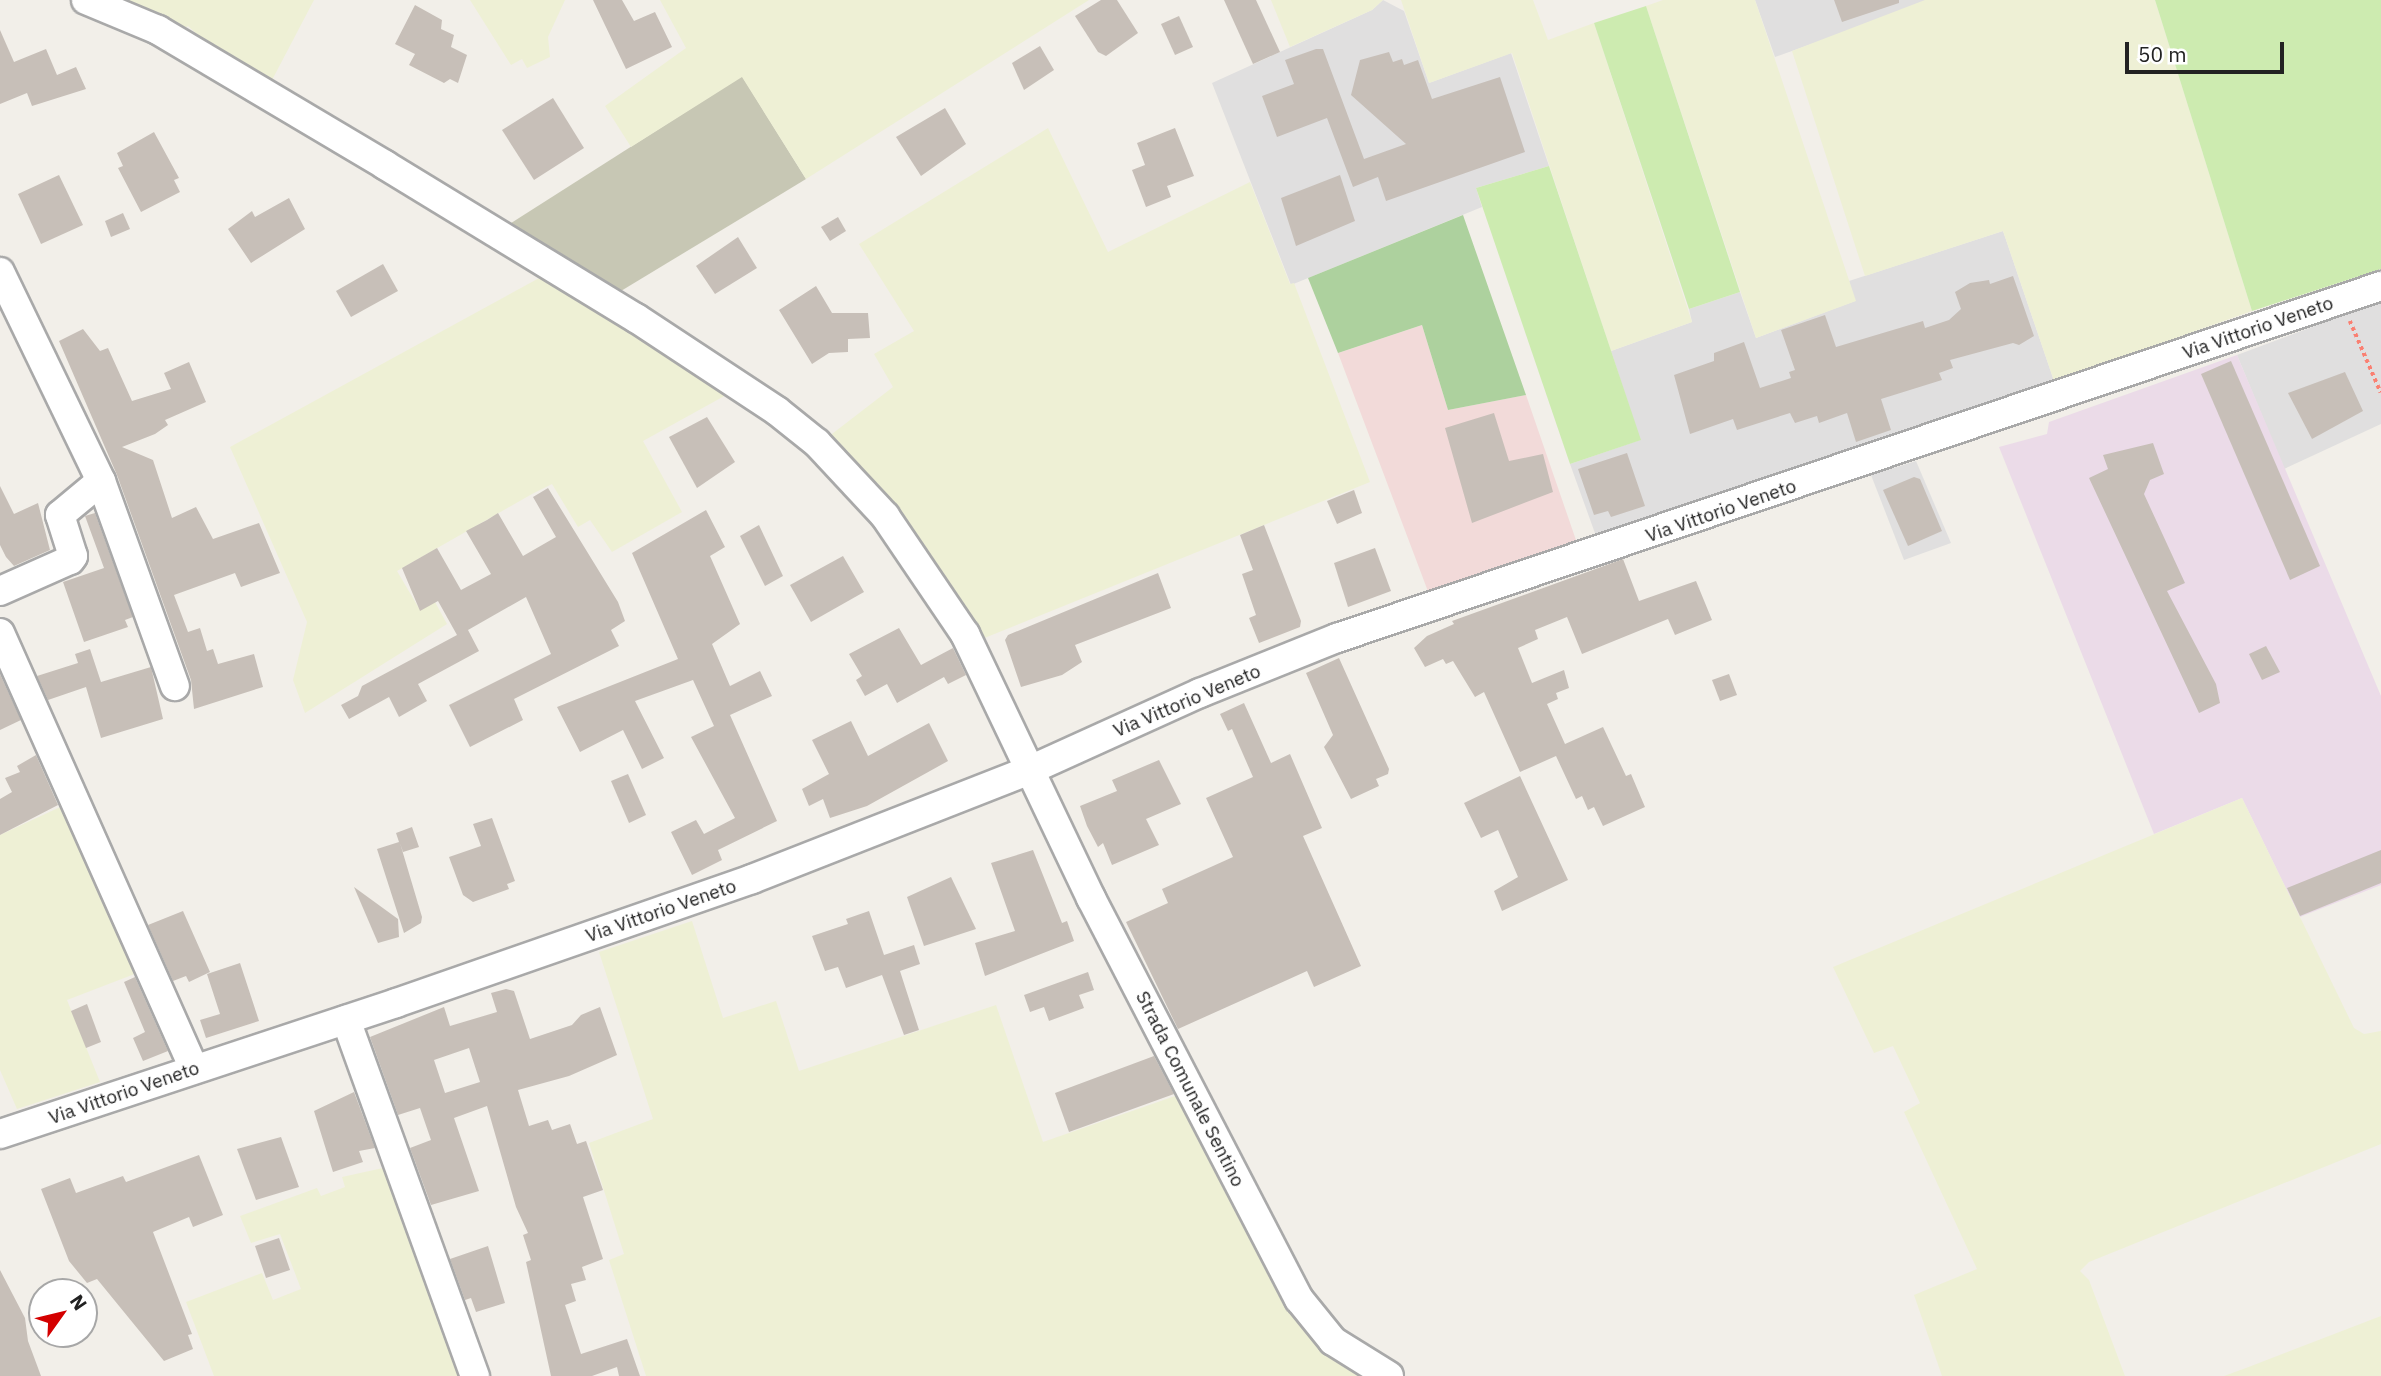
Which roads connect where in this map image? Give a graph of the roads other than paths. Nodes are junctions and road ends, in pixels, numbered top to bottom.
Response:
1 (86, 0) edge
2 (0, 272) edge
3 (2381, 286) edge
4 (101, 481) junction
5 (0, 591) edge
6 (0, 634) edge
7 (175, 686) dead end
8 (1030, 770) junction
9 (346, 1020) junction
10 (194, 1069) junction
11 (0, 1133) edge
12 (475, 1376) edge
13 (1389, 1376) edge

1 - 8 street, Strada Comunale Sentino
2 - 4 street
3 - 8 street, Via Vittorio Veneto
4 - 5 street
4 - 7 street
6 - 10 street
8 - 9 street, Via Vittorio Veneto
8 - 13 street, Strada Comunale Sentino
9 - 10 street, Via Vittorio Veneto
9 - 12 street
10 - 11 street, Via Vittorio Veneto

